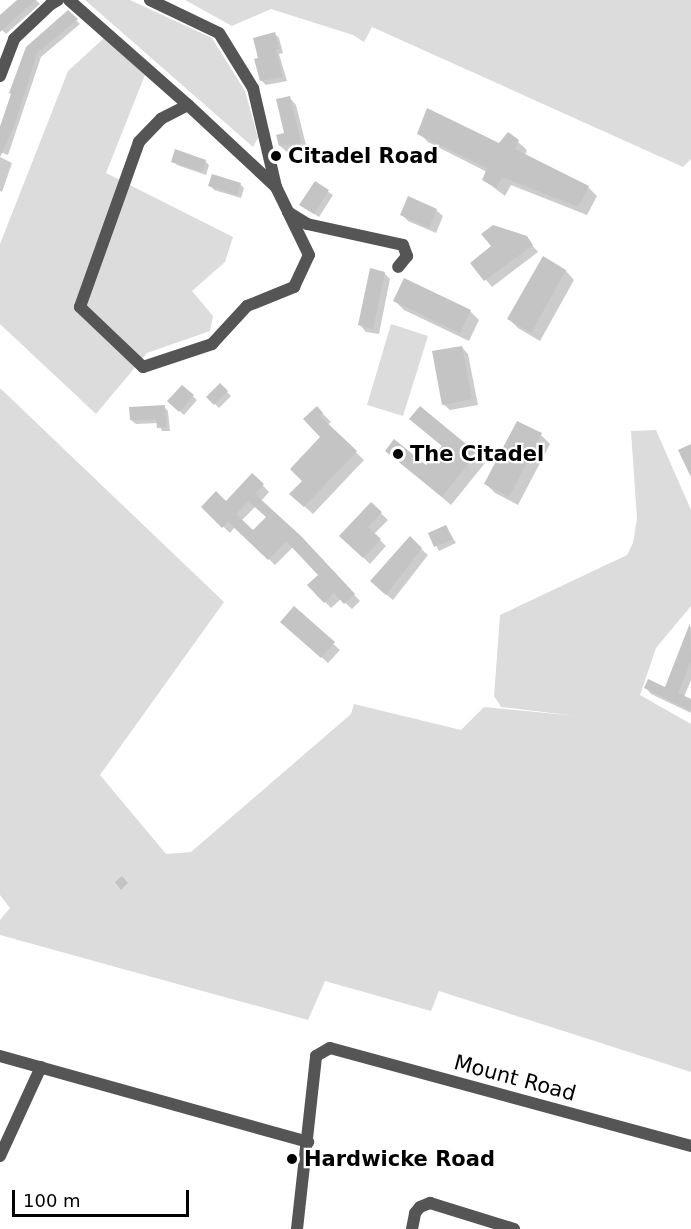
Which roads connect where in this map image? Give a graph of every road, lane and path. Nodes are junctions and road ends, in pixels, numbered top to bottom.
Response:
1 (58, 0) edge
2 (69, 0) edge
3 (150, 0) edge
4 (0, 76) edge
5 (188, 105) junction
6 (276, 187) junction
7 (288, 212) junction
8 (398, 267) dead end
9 (0, 1056) edge
10 (41, 1067) junction
11 (308, 1142) junction
12 (691, 1146) edge
13 (2, 1150) edge
14 (297, 1229) edge
15 (412, 1229) edge
16 (514, 1229) edge

1 - 4 street
2 - 5 street
3 - 6 street
5 - 6 street
5 - 7 street
6 - 7 street
7 - 8 street
9 - 10 street
10 - 11 street
10 - 13 street
11 - 12 street, Mount Road
11 - 14 street
15 - 16 street

